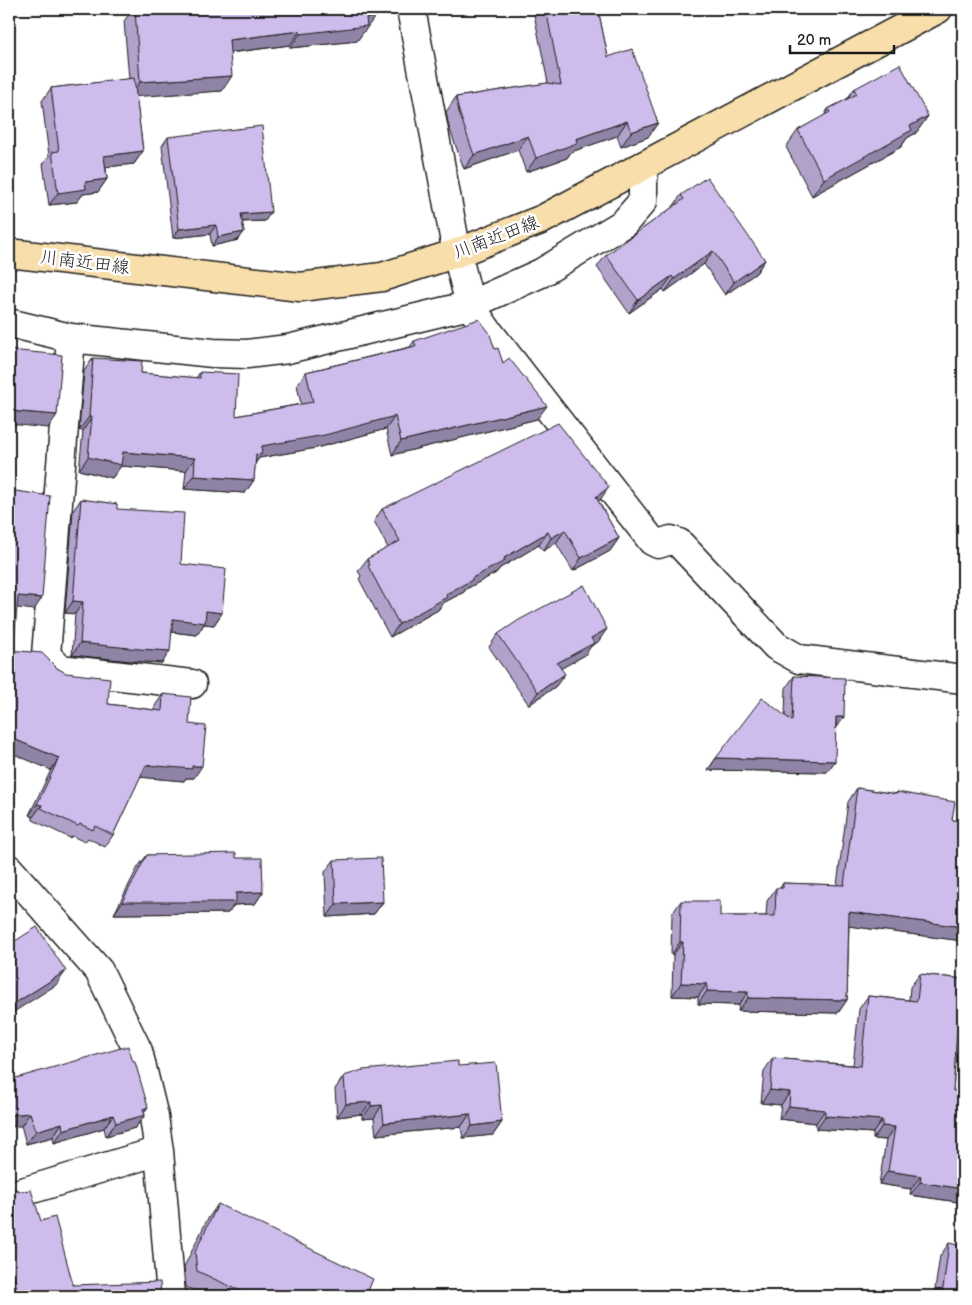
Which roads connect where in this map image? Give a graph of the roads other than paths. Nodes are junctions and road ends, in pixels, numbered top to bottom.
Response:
1 (411, 9) edge
2 (938, 9) edge
3 (643, 166) junction
4 (457, 252) junction
5 (9, 253) edge
6 (470, 305) junction
7 (9, 323) edge
8 (71, 338) junction
9 (963, 679) edge
10 (192, 684) dead end
11 (9, 869) edge
12 (159, 1151) junction
13 (9, 1196) edge
14 (171, 1296) edge

1 - 4 street
2 - 3 main road, 川南近田線
3 - 4 main road, 川南近田線
3 - 6 street
4 - 5 main road, 川南近田線
4 - 6 street
6 - 8 street
6 - 9 street
7 - 8 street
8 - 10 street
11 - 12 street
12 - 13 street
12 - 14 street

